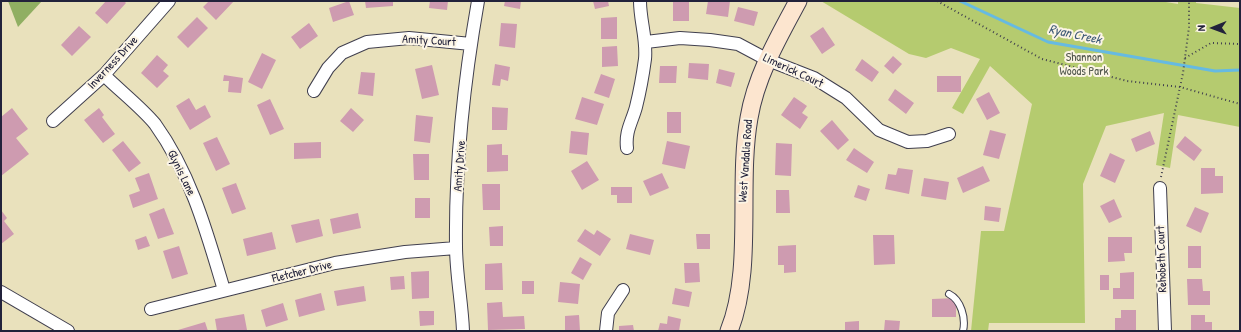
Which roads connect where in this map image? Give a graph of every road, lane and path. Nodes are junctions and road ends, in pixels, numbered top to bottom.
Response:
1 (169, 1) edge
2 (478, 1) edge
3 (640, 1) edge
4 (798, 1) edge
5 (937, 1) edge
6 (1189, 1) edge
7 (646, 42) junction
8 (471, 44) junction
9 (1240, 44) edge
10 (1185, 58) junction
11 (768, 60) junction
12 (104, 76) junction
13 (1180, 87) junction
14 (314, 91) dead end
15 (1240, 104) edge
16 (53, 121) dead end
17 (949, 134) dead end
18 (627, 148) dead end
19 (1160, 188) joint
20 (456, 248) junction
21 (224, 290) junction
22 (623, 290) dead end
23 (1, 292) edge
24 (949, 294) dead end
25 (151, 310) dead end
26 (68, 331) edge
27 (463, 331) edge
28 (606, 331) edge
29 (729, 331) edge
30 (963, 331) edge
31 (1165, 331) edge

1 - 12 street, Inverness Drive
2 - 8 street, Amity Drive
3 - 7 street
4 - 11 main road, West Vandalia Road
5 - 13 path
6 - 10 path
7 - 11 street, Limerick Court
7 - 18 street
8 - 14 street, Amity Court
8 - 20 street, Amity Drive
9 - 10 path
10 - 13 path
11 - 17 street, Limerick Court
11 - 29 main road, West Vandalia Road
12 - 16 street, Inverness Drive
12 - 21 street, Glynis Lane
13 - 15 path
13 - 19 path
19 - 31 street, Rehobeth Court
20 - 21 street, Fletcher Drive
20 - 27 street, Amity Drive
21 - 25 street, Fletcher Drive
22 - 28 street
23 - 26 street
24 - 30 lane

